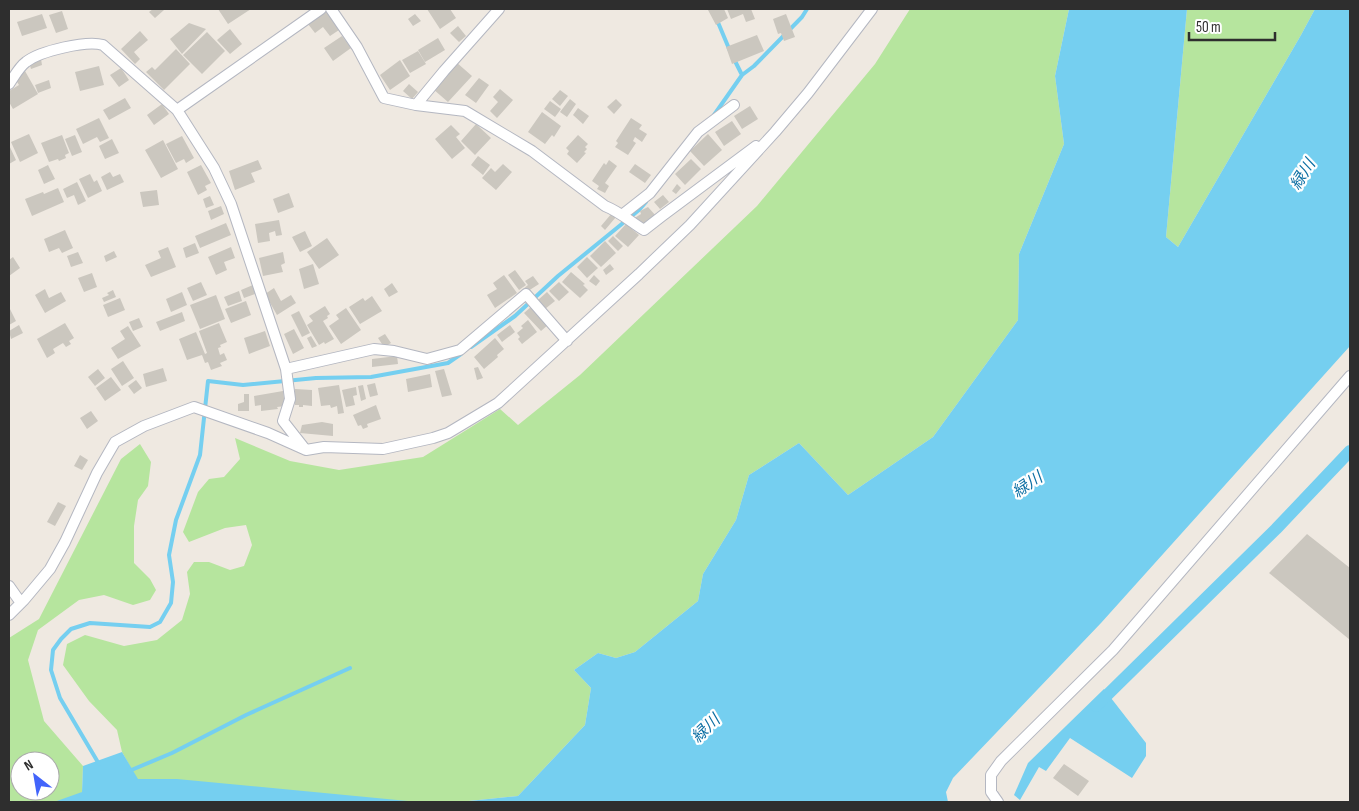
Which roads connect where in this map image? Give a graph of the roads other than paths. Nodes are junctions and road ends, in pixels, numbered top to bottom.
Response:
1 (321, 9) edge
2 (331, 9) edge
3 (499, 9) edge
4 (872, 9) edge
5 (9, 84) edge
6 (734, 105) dead end
7 (416, 106) junction
8 (177, 110) junction
9 (775, 132) junction
10 (622, 215) junction
11 (567, 341) junction
12 (286, 369) junction
13 (1350, 376) edge
14 (306, 450) junction
15 (9, 586) edge
16 (20, 603) junction
17 (9, 614) edge
18 (998, 802) edge

1 - 8 street
2 - 7 street
3 - 7 street
4 - 9 street
5 - 8 street
6 - 10 street
7 - 10 street
8 - 12 street
9 - 10 street
9 - 11 street
11 - 12 street
11 - 14 street
12 - 14 street
13 - 18 street
14 - 16 street
15 - 16 street
16 - 17 street

